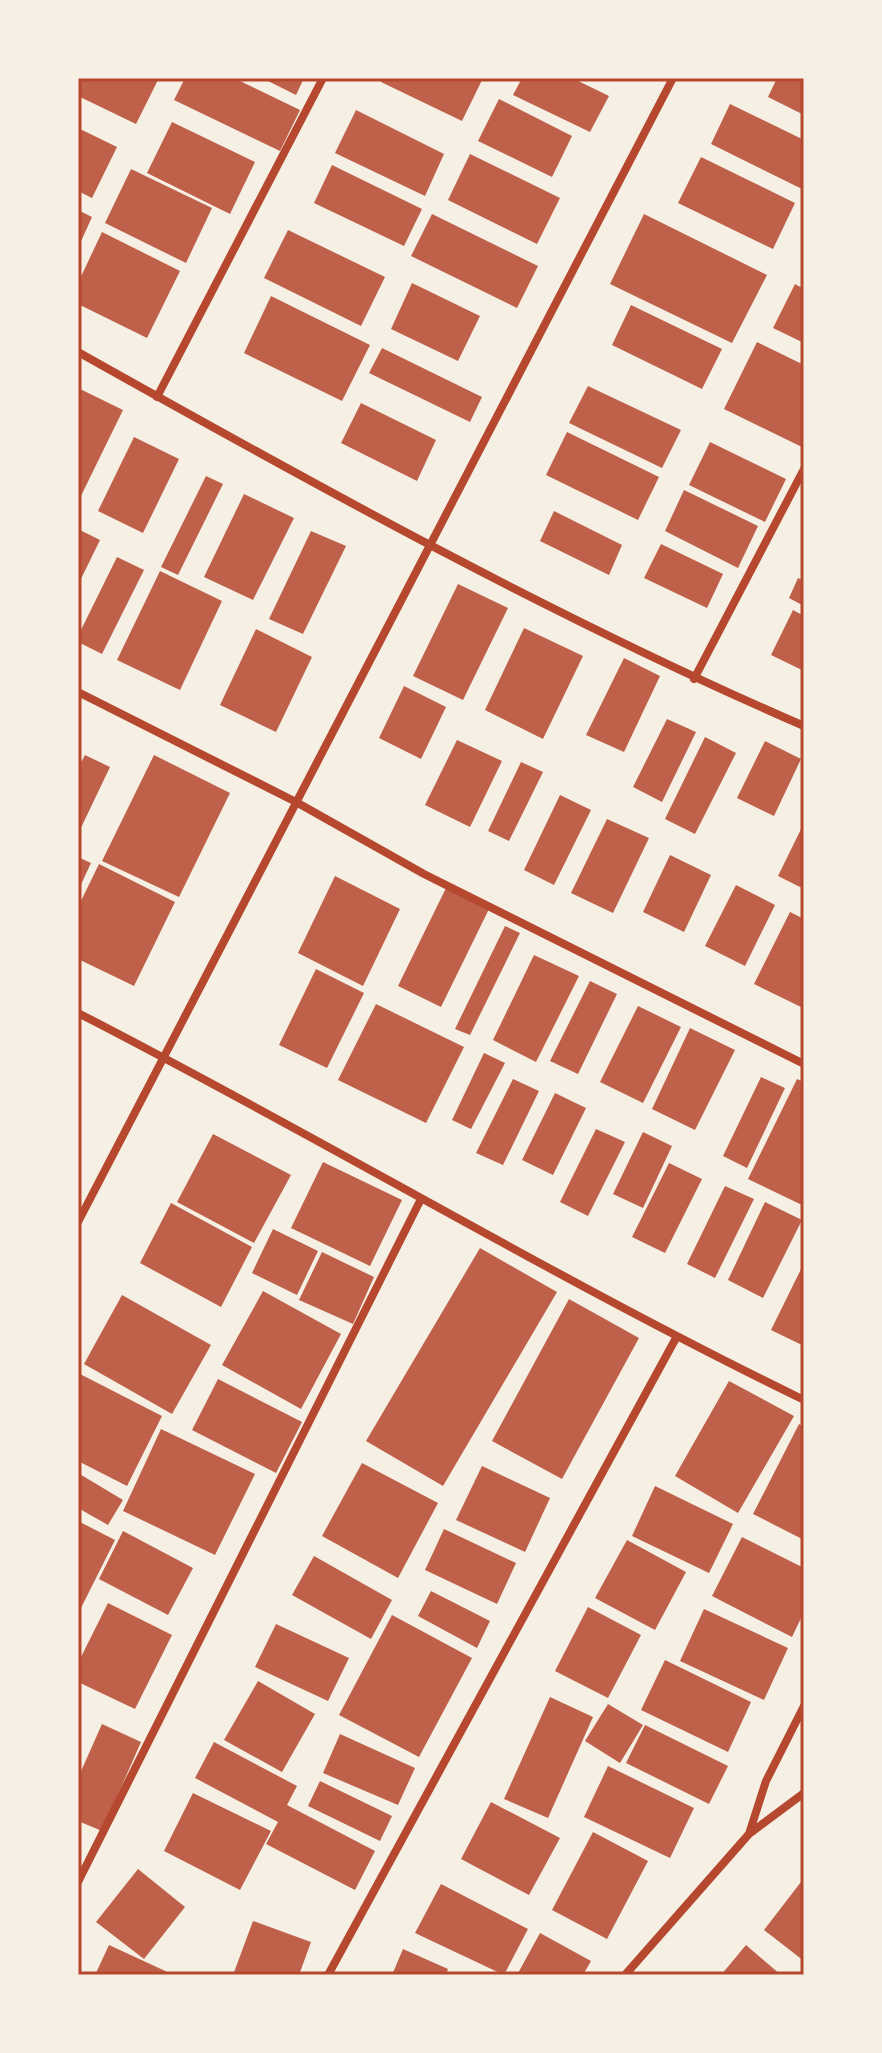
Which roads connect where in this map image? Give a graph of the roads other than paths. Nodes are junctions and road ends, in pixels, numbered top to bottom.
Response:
1 (323, 78) edge
2 (673, 78) edge
3 (78, 352) edge
4 (157, 397) junction
5 (804, 469) edge
6 (430, 544) junction
7 (694, 679) junction
8 (78, 692) edge
9 (804, 726) edge
10 (296, 802) junction
11 (78, 1013) edge
12 (164, 1056) junction
13 (804, 1064) edge
14 (420, 1201) junction
15 (78, 1222) edge
16 (676, 1338) junction
17 (804, 1400) edge
18 (804, 1706) edge
19 (804, 1793) edge
20 (749, 1834) junction
21 (78, 1882) edge
22 (328, 1975) edge
23 (625, 1975) edge

1 - 4 street
2 - 6 street
3 - 4 street
4 - 6 street
5 - 7 street
6 - 7 street
6 - 10 street
7 - 9 street
8 - 10 street
10 - 12 street
10 - 13 street
11 - 12 street
12 - 14 street
12 - 15 street
14 - 16 street
14 - 21 street
16 - 17 street
16 - 22 street
18 - 20 street
19 - 20 street
20 - 23 street

